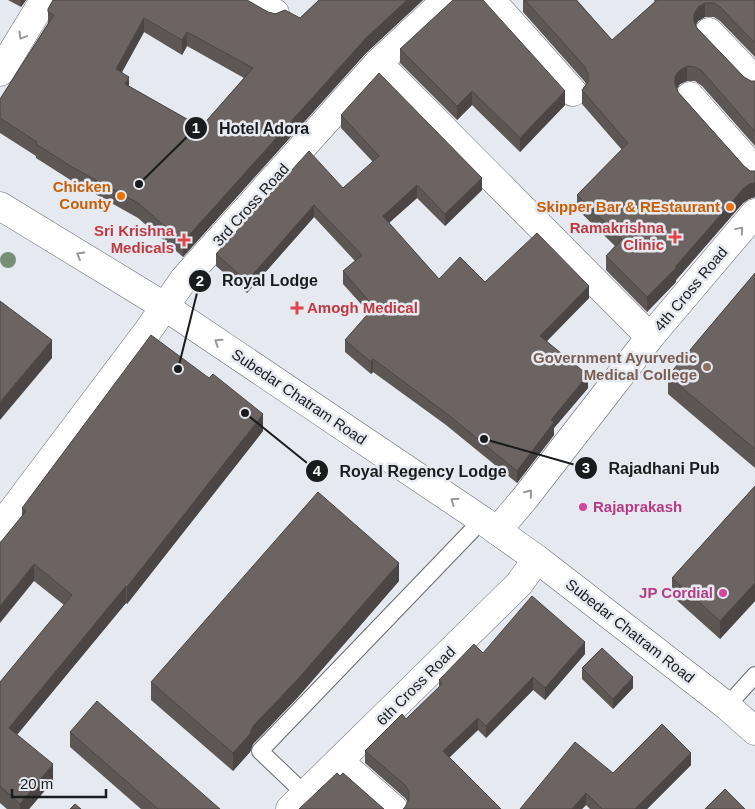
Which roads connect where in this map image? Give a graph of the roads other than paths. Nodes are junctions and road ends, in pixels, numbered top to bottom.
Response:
1 (44, 0) edge
2 (446, 0) edge
3 (491, 0) edge
4 (709, 32) dead end
5 (378, 63) junction
6 (0, 72) edge
7 (755, 80) edge
8 (574, 92) dead end
9 (690, 96) dead end
10 (755, 170) edge
11 (0, 206) edge
12 (755, 213) edge
13 (164, 306) junction
14 (650, 337) junction
15 (490, 526) junction
16 (0, 527) edge
17 (537, 559) junction
18 (755, 675) edge
19 (727, 706) junction
20 (755, 730) edge
21 (340, 762) junction
22 (298, 802) edge
23 (394, 809) edge

1 -> 6 street
2 - 5 street, 3rd Cross Road
3 - 8 street
4 - 7 street
5 - 13 street, 3rd Cross Road
5 - 14 street
9 - 10 street
13 -> 11 street, Subedar Chatram Road
14 -> 12 street, 4th Cross Road
15 -> 13 street, Subedar Chatram Road
13 - 16 street, 3rd Cross Road
15 -> 14 street, 4th Cross Road
15 - 17 street, Subedar Chatram Road
15 - 22 lane
17 - 19 street, Subedar Chatram Road
17 - 21 street, 6th Cross Road
18 - 19 lane
19 - 20 street, Subedar Chatram Road
21 - 22 street, 6th Cross Road
21 - 23 street

